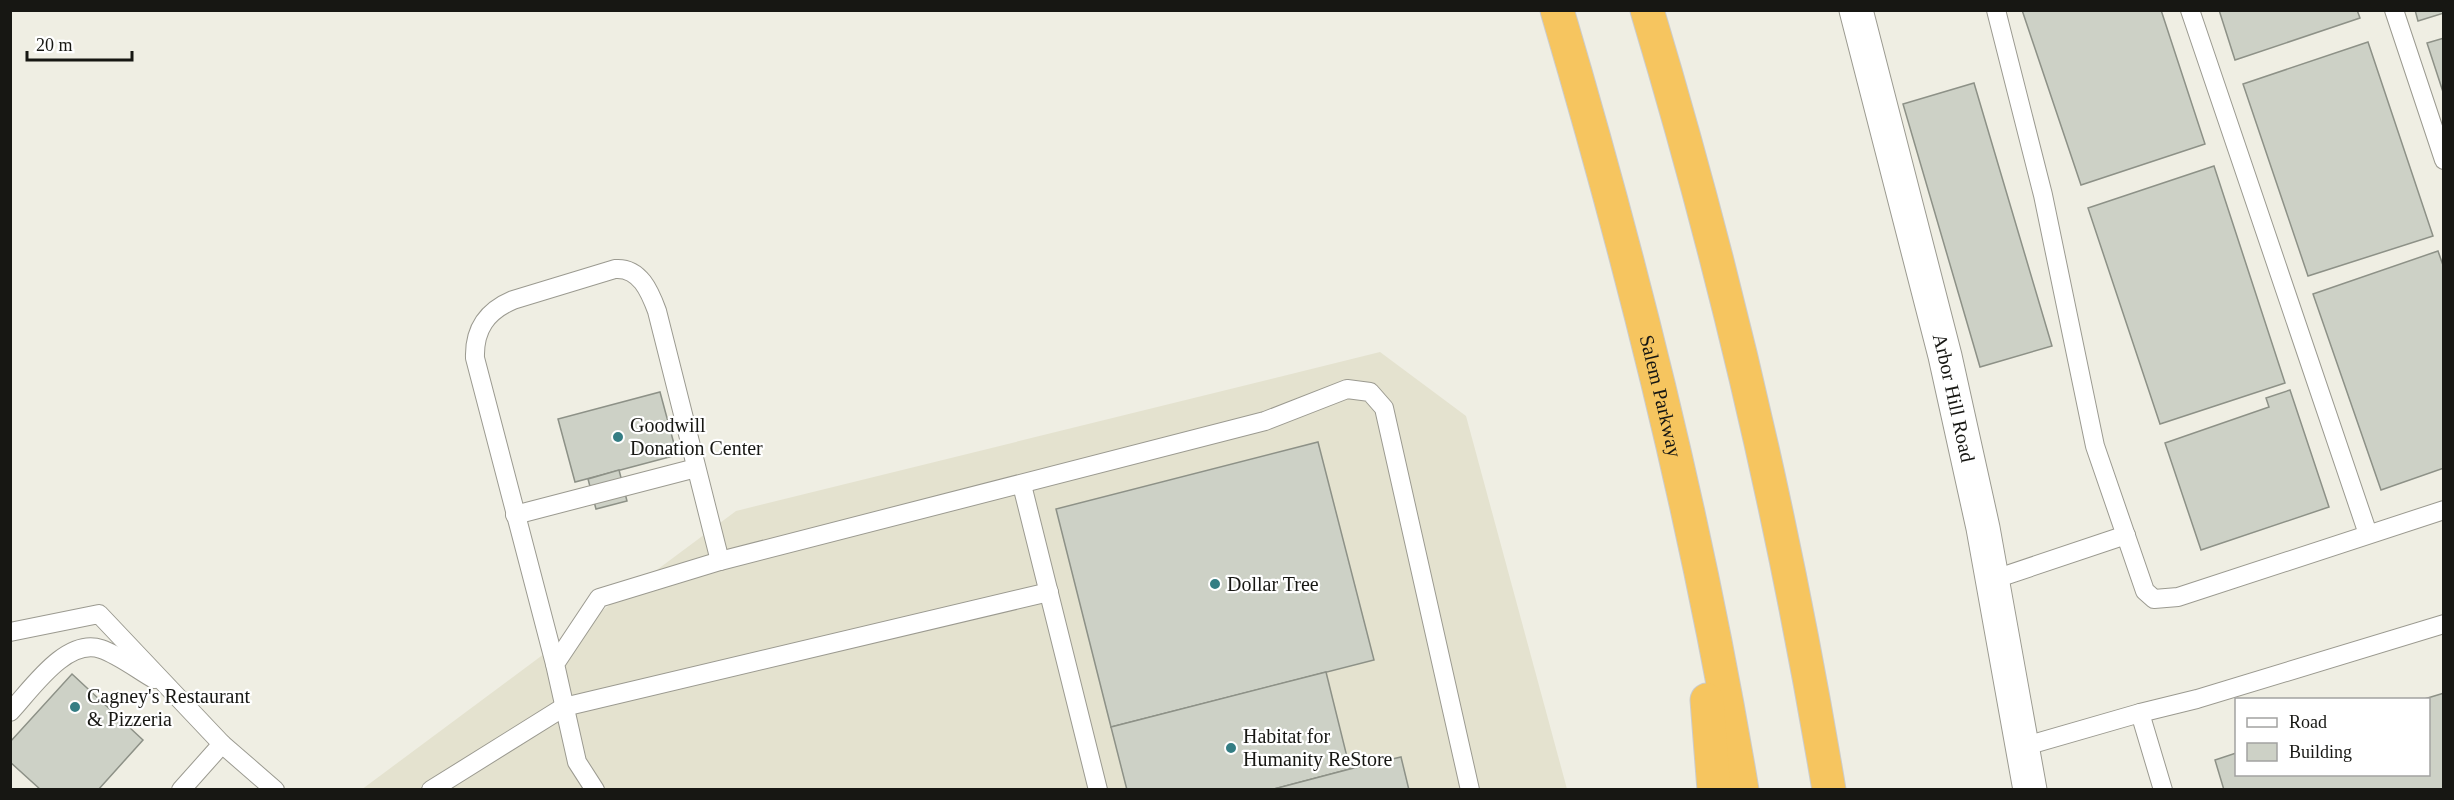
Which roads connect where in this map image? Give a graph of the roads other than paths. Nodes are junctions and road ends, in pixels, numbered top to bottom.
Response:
1 (1557, 10) edge
2 (1647, 10) edge
3 (1856, 10) edge
4 (1996, 10) edge
5 (2190, 10) edge
6 (2394, 10) edge
7 (2444, 160) edge
8 (696, 468) junction
9 (1022, 485) junction
10 (2444, 510) edge
11 (515, 515) junction
12 (2368, 534) junction
13 (2126, 535) junction
14 (1695, 536) junction
15 (720, 561) junction
16 (1992, 580) junction
17 (1049, 592) junction
18 (2444, 624) edge
19 (10, 632) edge
20 (555, 664) junction
21 (171, 689) junction
22 (564, 707) junction
23 (10, 712) edge
24 (2140, 713) junction
25 (222, 744) junction
26 (2022, 747) junction
27 (181, 789) edge
28 (275, 789) edge
29 (431, 789) edge
30 (595, 789) edge
31 (1098, 789) edge
32 (1470, 789) edge
33 (1714, 789) edge
34 (1742, 789) edge
35 (1829, 789) edge
36 (2030, 789) edge
37 (2163, 789) edge

1 - 14 highway, Salem Parkway
2 - 35 highway
3 - 16 street, Arbor Hill Road
4 - 13 lane
5 - 12 lane
6 - 7 lane
8 - 11 lane
8 - 11 lane
8 - 15 lane
9 - 15 lane
9 - 17 lane
9 - 32 lane
10 - 12 lane
11 - 20 lane
12 - 13 lane
13 - 16 lane
14 - 33 highway
14 - 34 highway, Salem Parkway
15 - 20 lane
16 - 26 street, Arbor Hill Road
17 - 22 lane
17 - 31 lane
18 - 24 lane
19 - 21 lane
20 - 22 lane
21 - 23 lane
21 - 25 lane
22 - 29 lane
22 - 30 lane
24 - 26 lane
24 - 37 lane
25 - 27 lane
25 - 28 lane
26 - 36 street, Arbor Hill Road

